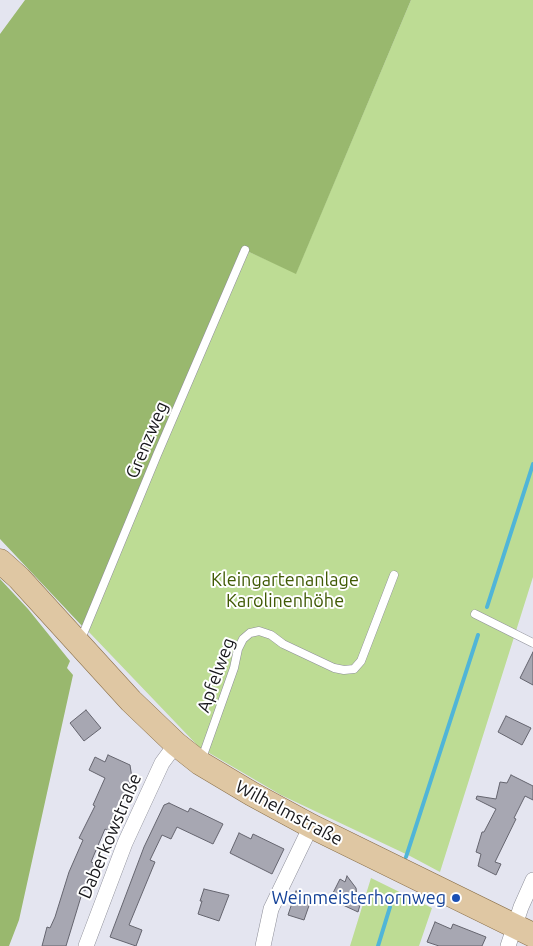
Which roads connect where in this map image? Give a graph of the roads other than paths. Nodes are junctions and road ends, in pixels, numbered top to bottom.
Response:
1 (245, 250) dead end
2 (0, 561) edge
3 (394, 575) dead end
4 (476, 614) dead end
5 (533, 643) edge
6 (79, 644) junction
7 (176, 744) junction
8 (200, 763) junction
9 (311, 826) junction
10 (533, 880) edge
11 (518, 936) edge
12 (86, 946) edge
13 (263, 946) edge

1 - 6 lane, Grenzweg
2 - 6 main road, Wilhelmstraße
3 - 8 lane, Apfelweg
4 - 5 lane
6 - 7 main road, Wilhelmstraße
7 - 8 main road, Wilhelmstraße
7 - 12 street, Daberkowstraße
8 - 9 main road, Wilhelmstraße
9 - 11 main road, Wilhelmstraße
9 - 13 street
10 - 11 street

